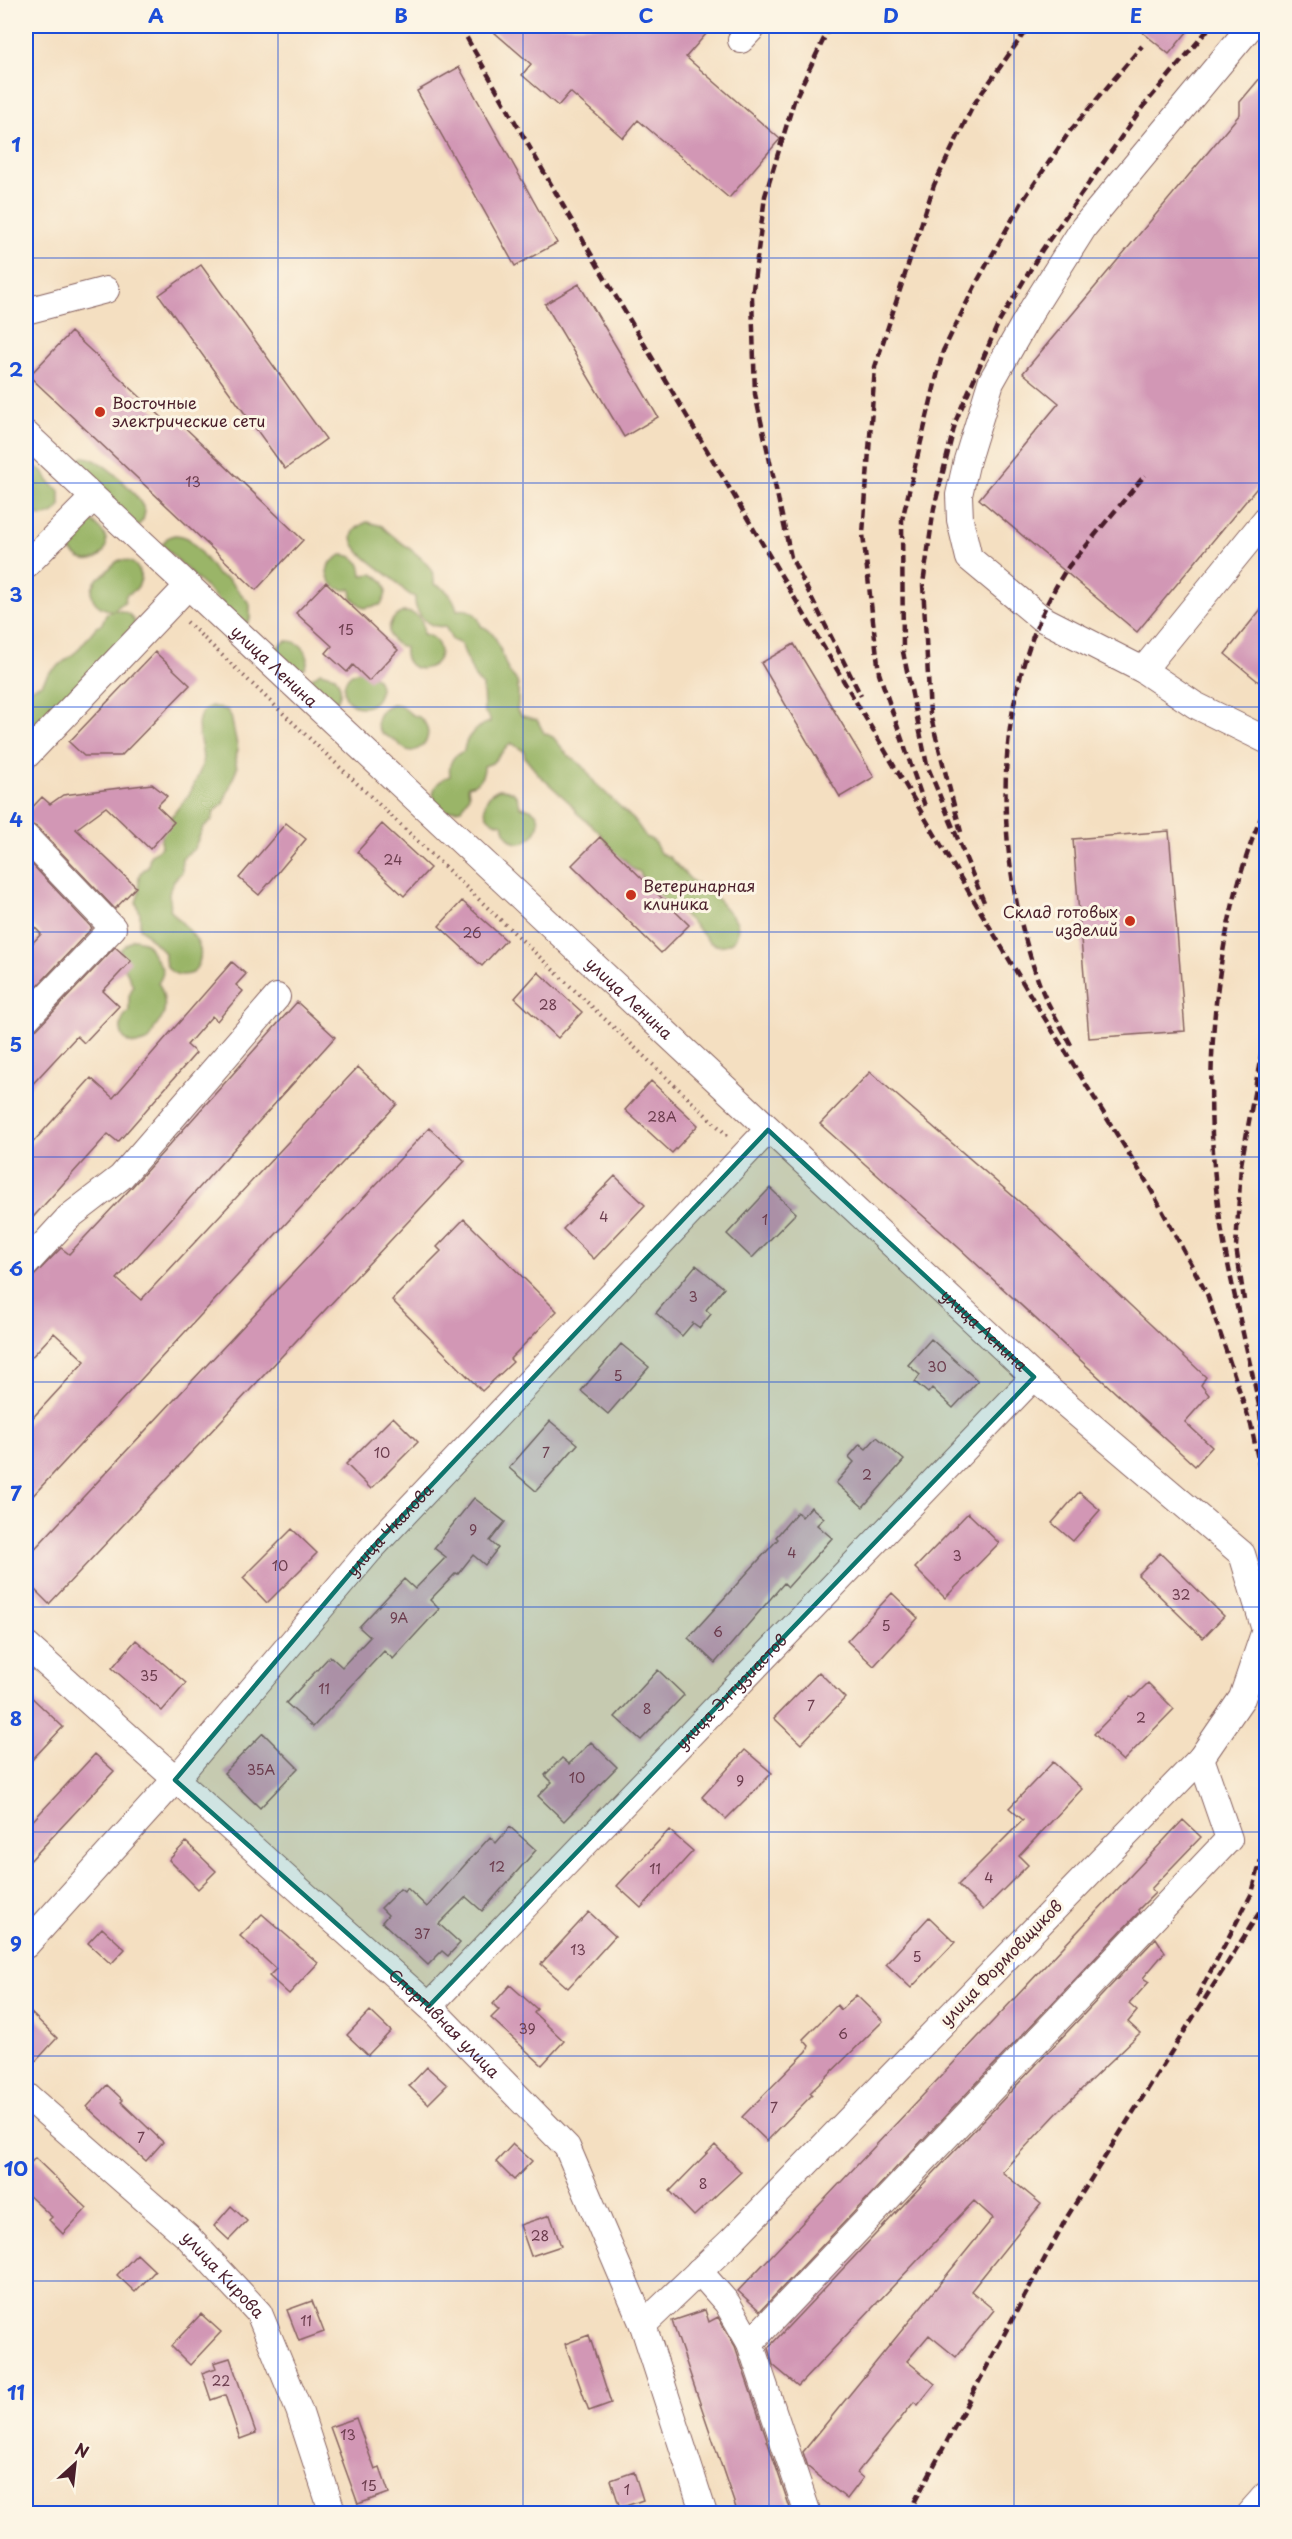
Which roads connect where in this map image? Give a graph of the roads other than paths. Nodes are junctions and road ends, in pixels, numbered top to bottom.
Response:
1 (1251, 26) edge
2 (106, 290) dead end
3 (26, 310) edge
4 (26, 435) edge
5 (93, 498) junction
6 (1266, 519) edge
7 (26, 565) edge
8 (178, 596) junction
9 (1143, 670) junction
10 (1266, 740) edge
11 (26, 756) edge
12 (26, 837) edge
13 (277, 997) dead end
14 (26, 1018) edge
15 (768, 1130) junction
16 (26, 1264) edge
17 (1034, 1377) junction
18 (1242, 1554) joint
19 (26, 1645) edge
20 (1201, 1758) junction
21 (175, 1780) junction
22 (26, 1945) edge
23 (429, 2006) junction
24 (26, 2095) edge
25 (699, 2271) junction
26 (643, 2325) junction
27 (750, 2343) junction
28 (1266, 2495) edge
29 (701, 2513) edge
30 (333, 2514) edge
31 (808, 2514) edge
32 (1249, 2514) edge

1 - 9 street
2 - 3 street
4 - 5 street, улица Ленина
5 - 7 street
5 - 8 street, улица Ленина
6 - 9 street
8 - 11 street
8 - 15 street, улица Ленина
9 - 10 street
12 - 14 street
13 - 16 street
15 - 17 street, улица Ленина
15 - 21 street, улица Чкалова
17 - 18 street, улица Ленина
17 - 23 street, улица Энтузиастов
18 - 20 street, улица Формовщиков
19 - 21 street, Спортивная улица
20 - 25 street, улица Формовщиков
20 - 27 street
21 - 22 street, улица Чкалова
21 - 23 street, Спортивная улица
23 - 26 street, Спортивная улица
24 - 30 street, улица Кирова
25 - 26 street, улица Формовщиков
25 - 27 street
26 - 29 street, Спортивная улица
27 - 31 street
28 - 32 street

